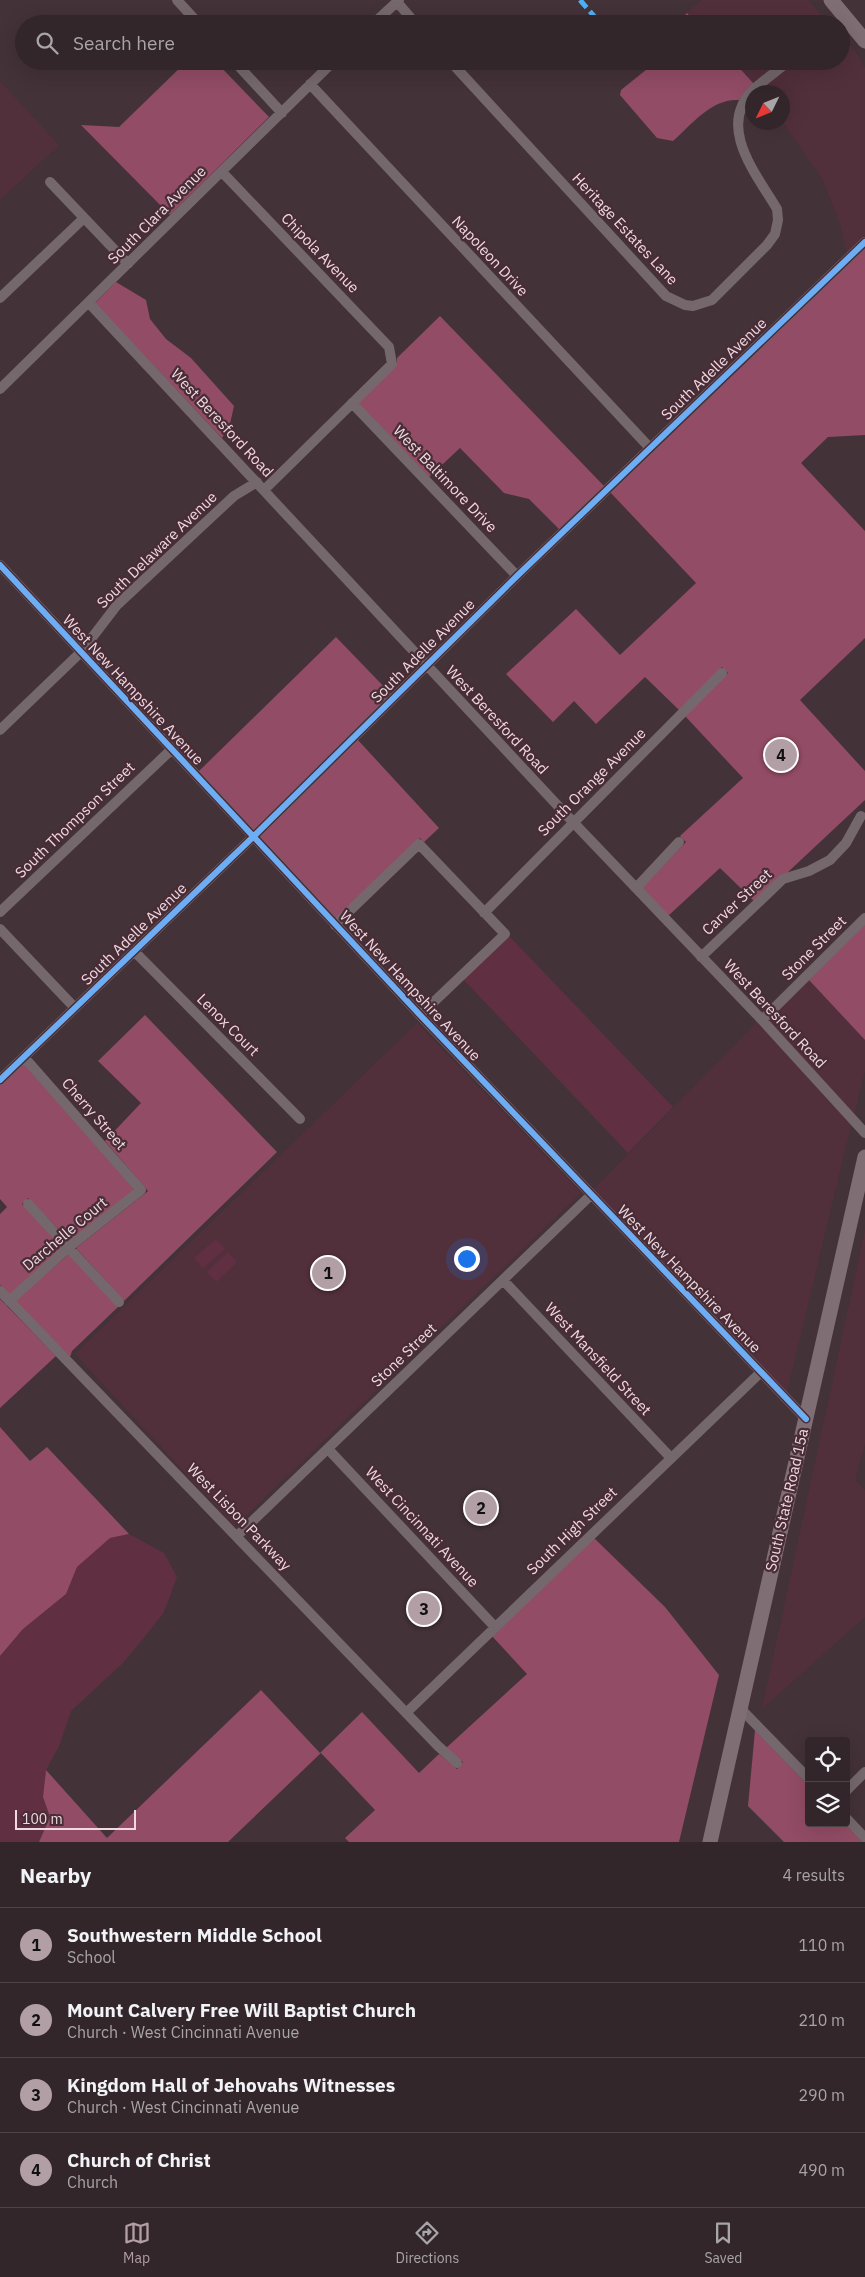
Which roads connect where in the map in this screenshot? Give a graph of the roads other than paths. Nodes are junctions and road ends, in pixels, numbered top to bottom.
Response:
1 (177, 0) edge
2 (831, 0) edge
3 (398, 1) edge
4 (191, 15) edge
5 (383, 15) edge
6 (409, 15) edge
7 (838, 15) edge
8 (850, 29) edge
9 (864, 43) edge
10 (242, 70) edge
11 (325, 70) edge
12 (458, 70) edge
13 (778, 70) edge
14 (310, 84) junction
15 (282, 112) junction
16 (222, 172) junction
17 (50, 182) dead end
18 (84, 218) junction
19 (865, 242) edge
20 (128, 264) junction
21 (0, 298) edge
22 (89, 303) junction
23 (393, 358) joint
24 (0, 389) edge
25 (352, 403) junction
26 (650, 448) junction
27 (260, 486) junction
28 (0, 565) edge
29 (517, 576) junction
30 (80, 652) junction
31 (426, 664) junction
32 (722, 673) dead end
33 (0, 730) edge
34 (171, 750) junction
35 (861, 816) dead end
36 (572, 822) junction
37 (253, 837) junction
38 (680, 842) dead end
39 (636, 888) junction
40 (0, 912) edge
41 (484, 913) junction
42 (865, 918) edge
43 (335, 925) junction
44 (0, 929) edge
45 (134, 951) junction
46 (701, 957) junction
47 (75, 1008) junction
48 (420, 1015) junction
49 (762, 1020) junction
50 (24, 1057) junction
51 (0, 1080) edge
52 (300, 1119) dead end
53 (865, 1133) edge
54 (865, 1158) edge
55 (142, 1190) joint
56 (591, 1195) junction
57 (28, 1204) dead end
58 (69, 1247) junction
59 (503, 1280) junction
60 (0, 1291) edge
61 (9, 1301) junction
62 (119, 1302) dead end
63 (761, 1372) junction
64 (806, 1419) junction
65 (328, 1449) junction
66 (671, 1458) junction
67 (237, 1536) junction
68 (494, 1626) junction
69 (740, 1708) junction
70 (406, 1713) junction
71 (457, 1763) dead end
72 (865, 1772) edge
73 (805, 1775) edge
74 (850, 1787) edge
75 (850, 1822) edge
76 (865, 1838) edge
77 (710, 1842) edge

1 - 4 street
2 - 7 highway
3 - 5 street
3 - 6 street
8 - 9 highway
10 - 15 street
11 - 14 street, South Clara Avenue
12 - 13 street, Heritage Estates Lane
14 - 15 street, South Clara Avenue
14 - 26 street, Napoleon Drive
15 - 16 street, South Clara Avenue
16 - 20 street, South Clara Avenue
16 - 23 street, Chipola Avenue
17 - 18 street
18 - 20 street
18 - 21 street
19 - 26 street, South Adelle Avenue
20 - 22 street, South Clara Avenue
22 - 24 street, South Clara Avenue
22 - 27 street, West Beresford Road
23 - 25 street, South Delaware Avenue
25 - 27 street, South Delaware Avenue
25 - 29 street, West Baltimore Drive
26 - 29 street, South Adelle Avenue
27 - 30 street, South Delaware Avenue
27 - 31 street, West Beresford Road
28 - 30 street, West New Hampshire Avenue
29 - 31 street, South Adelle Avenue
30 - 33 street, South Delaware Avenue
30 - 34 street, West New Hampshire Avenue
31 - 36 street, West Beresford Road
31 - 37 street, South Adelle Avenue
32 - 36 street, South Orange Avenue
34 - 37 street, West New Hampshire Avenue
34 - 40 street, South Thompson Street
35 - 46 street, Carver Street
36 - 39 street, West Beresford Road
36 - 41 street, South Orange Avenue
37 - 43 street, West New Hampshire Avenue
37 - 45 street, South Adelle Avenue
38 - 39 street
39 - 46 street, West Beresford Road
41 - 43 street
41 - 48 street
42 - 49 street, Stone Street
43 - 48 street, West New Hampshire Avenue
44 - 47 street
45 - 47 street, South Adelle Avenue
45 - 52 street, Lenox Court
46 - 49 street, West Beresford Road
47 - 50 street, South Adelle Avenue
48 - 56 street, West New Hampshire Avenue
49 - 53 street, West Beresford Road
50 - 51 street, South Adelle Avenue
50 - 55 street, Cherry Street
54 - 64 highway, South State Road 15a
55 - 58 street, Darchelle Court
56 - 59 street, Stone Street
56 - 63 street, West New Hampshire Avenue
57 - 58 street
58 - 61 street, Darchelle Court
58 - 62 street
59 - 65 street, Stone Street
59 - 66 street, West Mansfield Street
60 - 61 street, West Lisbon Parkway
61 - 67 street, West Lisbon Parkway
63 - 64 street, West New Hampshire Avenue
63 - 66 street, South High Street
64 - 69 highway, South State Road 15a
65 - 67 street, Stone Street
65 - 68 street, West Cincinnati Avenue
66 - 68 street, South High Street
67 - 70 street, West Lisbon Parkway
68 - 70 street, South High Street
69 - 73 street
69 - 77 highway, South State Road 15a
70 - 71 street, West Lisbon Parkway
72 - 74 street
75 - 76 street

